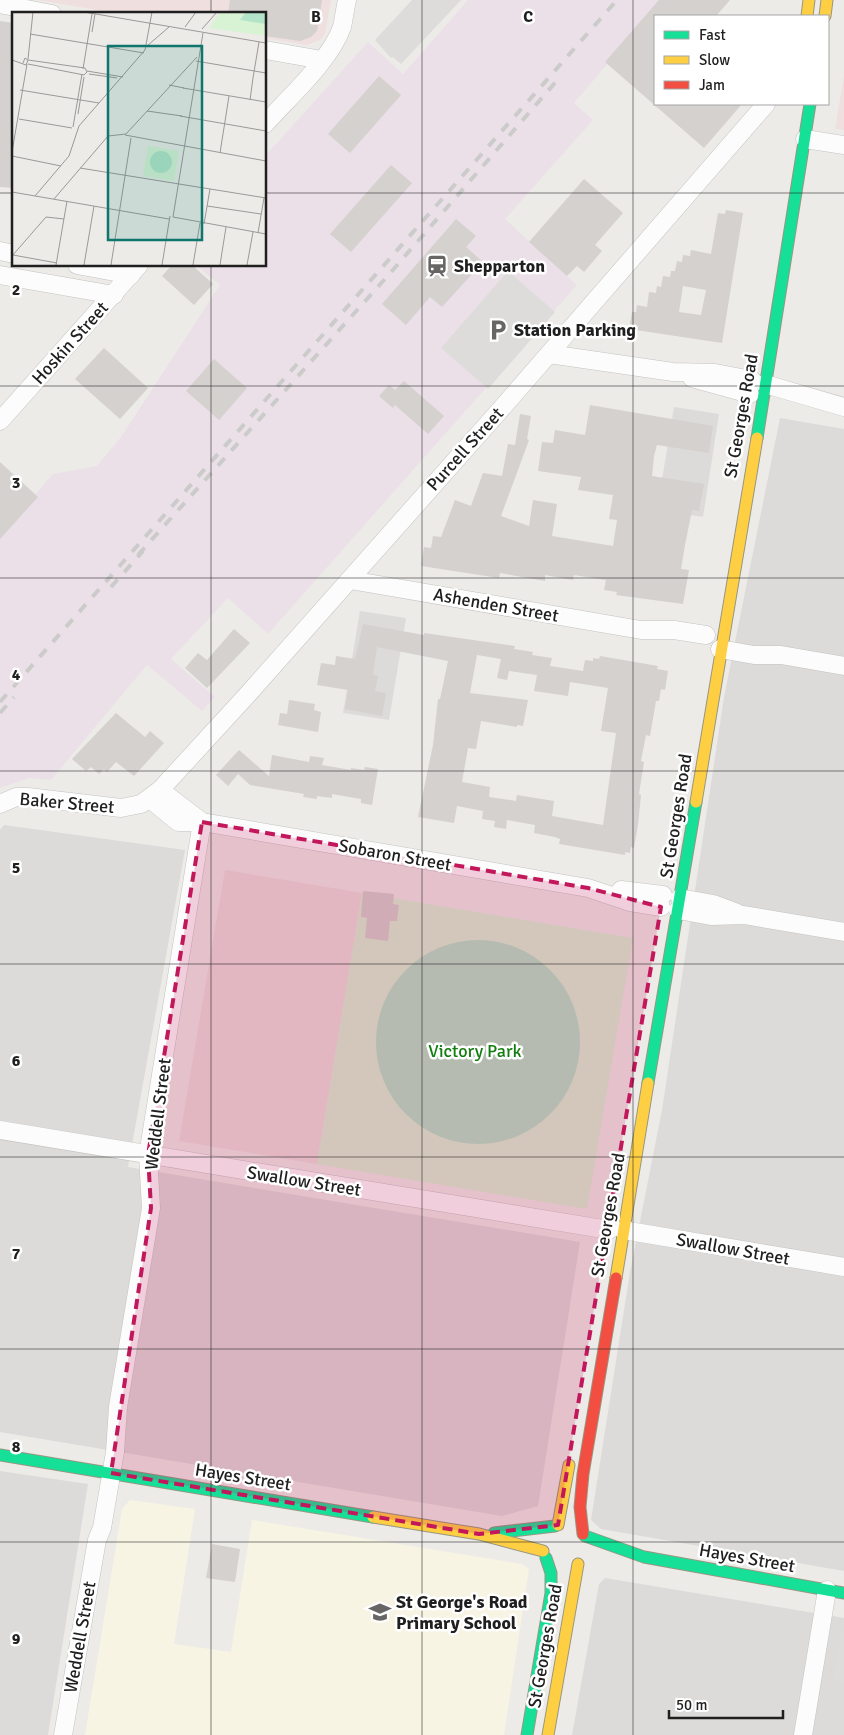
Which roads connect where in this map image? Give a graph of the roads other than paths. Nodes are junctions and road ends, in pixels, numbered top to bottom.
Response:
1 (347, 0) edge
2 (809, 0) edge
3 (828, 0) edge
4 (0, 4) edge
5 (42, 12) edge
6 (807, 15) edge
7 (825, 15) edge
8 (266, 50) edge
9 (322, 60) junction
10 (765, 105) edge
11 (810, 105) edge
12 (266, 123) edge
13 (797, 137) junction
14 (844, 145) edge
15 (89, 266) edge
16 (135, 270) edge
17 (0, 276) edge
18 (114, 295) junction
19 (550, 354) junction
20 (755, 388) junction
21 (836, 406) edge
22 (0, 421) edge
23 (350, 580) junction
24 (712, 639) junction
25 (844, 666) edge
26 (155, 795) junction
27 (0, 804) edge
28 (202, 822) junction
29 (668, 903) junction
30 (844, 932) edge
31 (650, 978) dead end
32 (666, 980) junction
33 (639, 1046) dead end
34 (654, 1049) junction
35 (632, 1084) dead end
36 (648, 1087) junction
37 (626, 1123) dead end
38 (641, 1125) junction
39 (0, 1130) edge
40 (148, 1155) junction
41 (619, 1165) dead end
42 (633, 1168) junction
43 (612, 1232) junction
44 (844, 1267) edge
45 (598, 1297) dead end
46 (611, 1299) junction
47 (594, 1321) dead end
48 (608, 1323) junction
49 (592, 1333) dead end
50 (605, 1336) junction
51 (588, 1352) dead end
52 (602, 1355) junction
53 (586, 1366) dead end
54 (600, 1368) junction
55 (578, 1415) dead end
56 (592, 1418) junction
57 (574, 1434) dead end
58 (589, 1437) junction
59 (0, 1454) edge
60 (570, 1458) dead end
61 (107, 1472) junction
62 (567, 1477) junction
63 (582, 1479) junction
64 (557, 1525) junction
65 (480, 1534) junction
66 (584, 1535) junction
67 (544, 1554) junction
68 (644, 1557) junction
69 (584, 1558) junction
70 (611, 1559) dead end
71 (835, 1591) edge
72 (548, 1605) junction
73 (569, 1609) junction
74 (540, 1654) junction
75 (561, 1658) junction
76 (63, 1735) edge
77 (526, 1735) edge
78 (548, 1735) edge
79 (803, 1735) edge

1 - 9 street
2 - 6 street
3 - 7 street
4 - 5 street
8 - 9 street
9 - 12 street
10 - 19 street, Purcell Street
11 - 13 street, St Georges Road
13 - 14 street
13 - 20 street, St Georges Road
15 - 16 street
16 - 18 street, Hoskin Street
17 - 18 street
18 - 22 street, Hoskin Street
19 - 20 street
19 - 23 street, Purcell Street
20 - 21 street
20 - 24 street, St Georges Road
23 - 24 street, Ashenden Street
23 - 26 street, Purcell Street
24 - 25 street, Ashenden Street
24 - 29 street, St Georges Road
26 - 27 street, Baker Street
26 - 28 street, Sobaron Street
28 - 29 street, Sobaron Street
28 - 40 street, Weddell Street
29 - 30 street, Sobaron Street
29 - 32 street, St Georges Road
31 - 32 street
32 - 34 street, St Georges Road
33 - 34 street
34 - 36 street, St Georges Road
35 - 36 street
36 - 38 street, St Georges Road
37 - 38 street
38 - 42 street, St Georges Road
39 - 40 street, Swallow Street
40 - 43 street, Swallow Street
40 - 61 street, Weddell Street
41 - 42 street
42 - 43 street, St Georges Road
43 - 44 street, Swallow Street
43 - 46 street, St Georges Road
45 - 46 street
46 - 48 street, St Georges Road
47 - 48 street
48 - 50 street, St Georges Road
49 - 50 street
50 - 52 street, St Georges Road
51 - 52 street
52 - 54 street, St Georges Road
53 - 54 street
54 - 56 street, St Georges Road
55 - 56 street
56 - 58 street, St Georges Road
57 - 58 street
58 - 63 street, St Georges Road
59 - 61 street, Hayes Street
60 - 62 street
61 - 65 street, Hayes Street
61 - 76 street, Weddell Street
62 - 63 street
62 - 64 street
63 - 66 street, St Georges Road
64 - 65 street, Hayes Street
64 - 66 street
64 - 67 street
65 - 67 street, Hayes Street
66 - 68 street, Hayes Street
66 - 69 street
67 - 69 street
67 - 72 street, St Georges Road
68 - 70 street, Hayes Street
68 - 71 street, Hayes Street
69 - 73 street, St Georges Road
71 - 79 street
72 - 73 street
72 - 74 street, St Georges Road
73 - 75 street, St Georges Road
74 - 75 street
74 - 77 street, St Georges Road
75 - 78 street, St Georges Road

